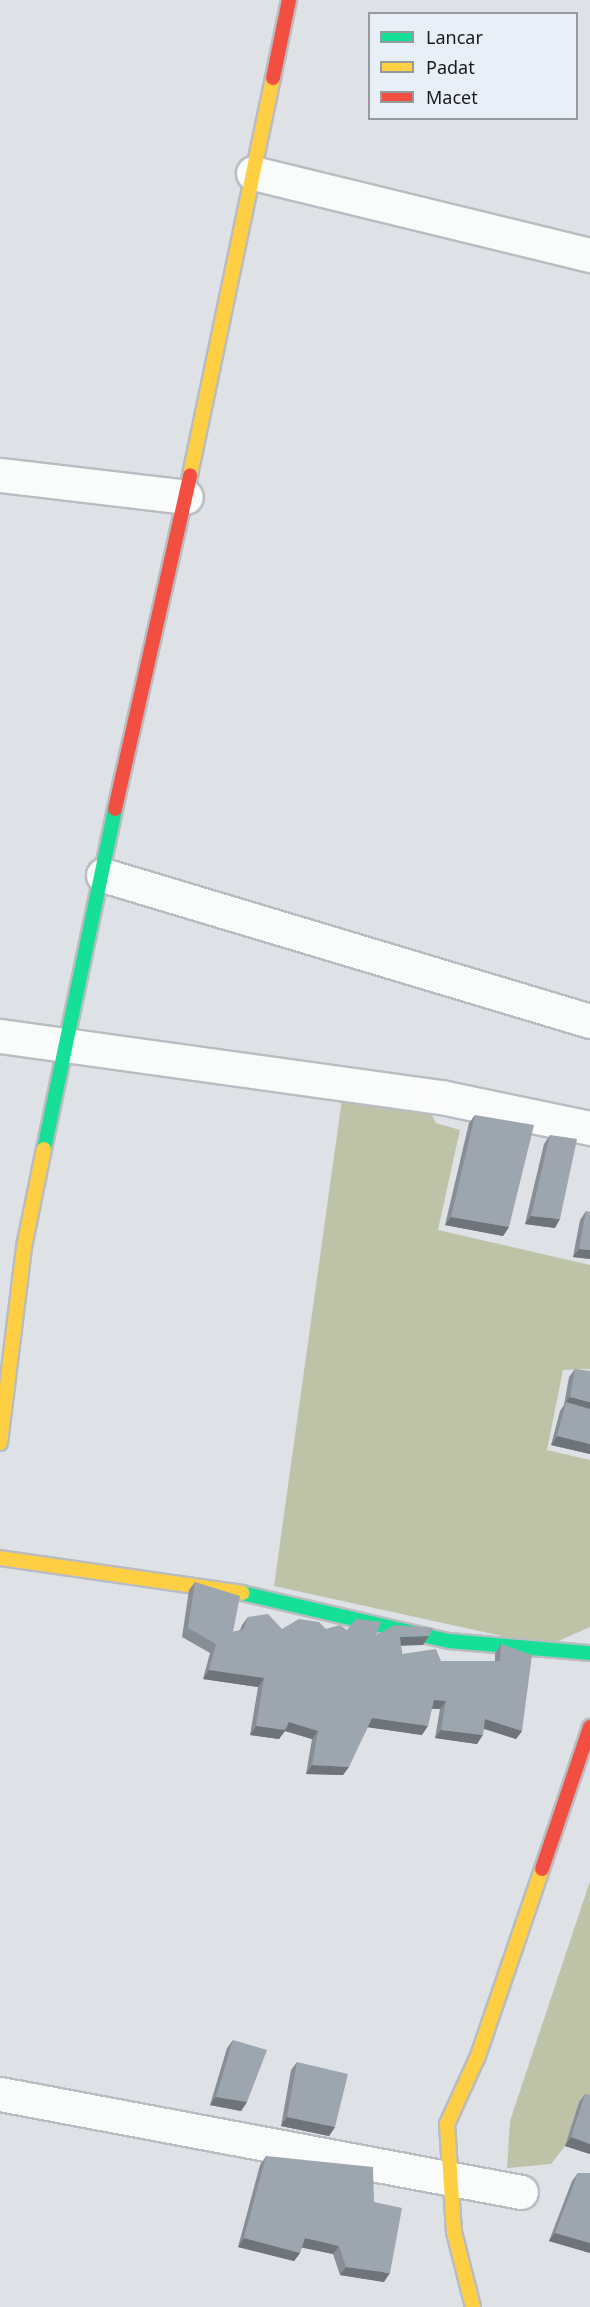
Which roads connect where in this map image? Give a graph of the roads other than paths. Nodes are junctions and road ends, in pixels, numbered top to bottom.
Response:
1 (289, 0) edge
2 (253, 173) junction
3 (590, 255) edge
4 (0, 475) edge
5 (186, 497) junction
6 (103, 874) junction
7 (590, 1021) edge
8 (0, 1036) edge
9 (67, 1043) junction
10 (590, 1128) edge
11 (0, 1443) edge
12 (0, 1558) edge
13 (590, 1653) edge
14 (590, 1727) edge
15 (0, 2094) edge
16 (450, 2179) junction
17 (520, 2193) dead end
18 (473, 2307) edge

1 - 2 street
2 - 3 street
2 - 5 street
4 - 5 street
5 - 6 street
6 - 7 street
6 - 9 street
8 - 9 street
9 - 10 street
9 - 11 street
12 - 13 street
14 - 16 street
15 - 16 street
16 - 17 street
16 - 18 street

